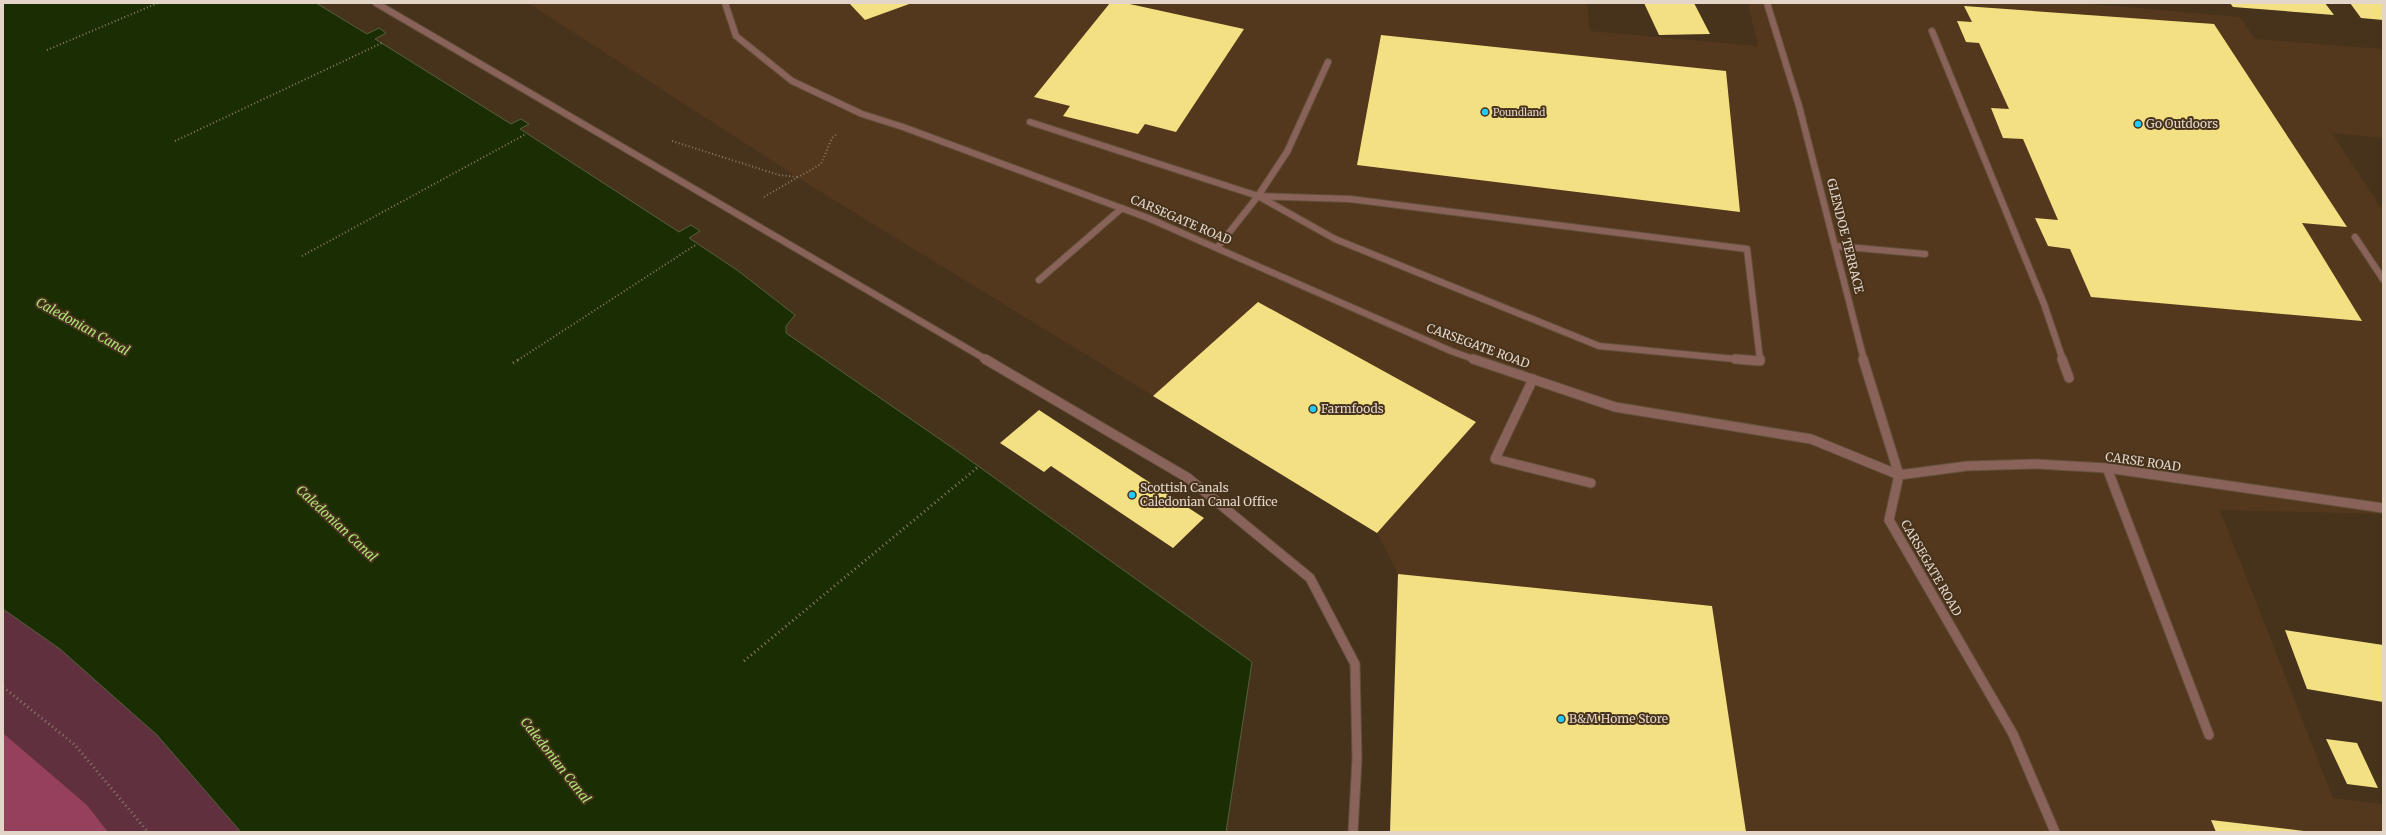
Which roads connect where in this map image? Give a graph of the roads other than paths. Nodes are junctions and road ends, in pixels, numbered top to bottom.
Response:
1 (376, 3) edge
2 (725, 3) edge
3 (1767, 3) edge
4 (1932, 32) dead end
5 (1328, 62) dead end
6 (1030, 122) dead end
7 (1258, 196) junction
8 (1122, 208) junction
9 (2356, 237) dead end
10 (1835, 246) junction
11 (1217, 248) junction
12 (1925, 254) dead end
13 (1039, 280) dead end
14 (2383, 280) edge
15 (2069, 378) dead end
16 (1533, 379) junction
17 (2107, 468) junction
18 (1899, 475) junction
19 (1591, 483) dead end
20 (2383, 508) edge
21 (2209, 735) dead end
22 (1353, 832) edge
23 (2055, 832) edge

1 - 22 street
2 - 8 street, CARSEGATE ROAD
3 - 10 street, GLENDOE TERRACE
4 - 15 street
5 - 7 street
6 - 7 street
7 - 7 street
7 - 11 street
8 - 11 street, CARSEGATE ROAD
8 - 13 street
9 - 14 street
10 - 12 street
10 - 18 street, GLENDOE TERRACE
11 - 16 street, CARSEGATE ROAD
16 - 18 street, CARSEGATE ROAD
16 - 19 street
17 - 18 street, CARSE ROAD
17 - 20 street, CARSE ROAD
17 - 21 street
18 - 23 street, CARSEGATE ROAD

